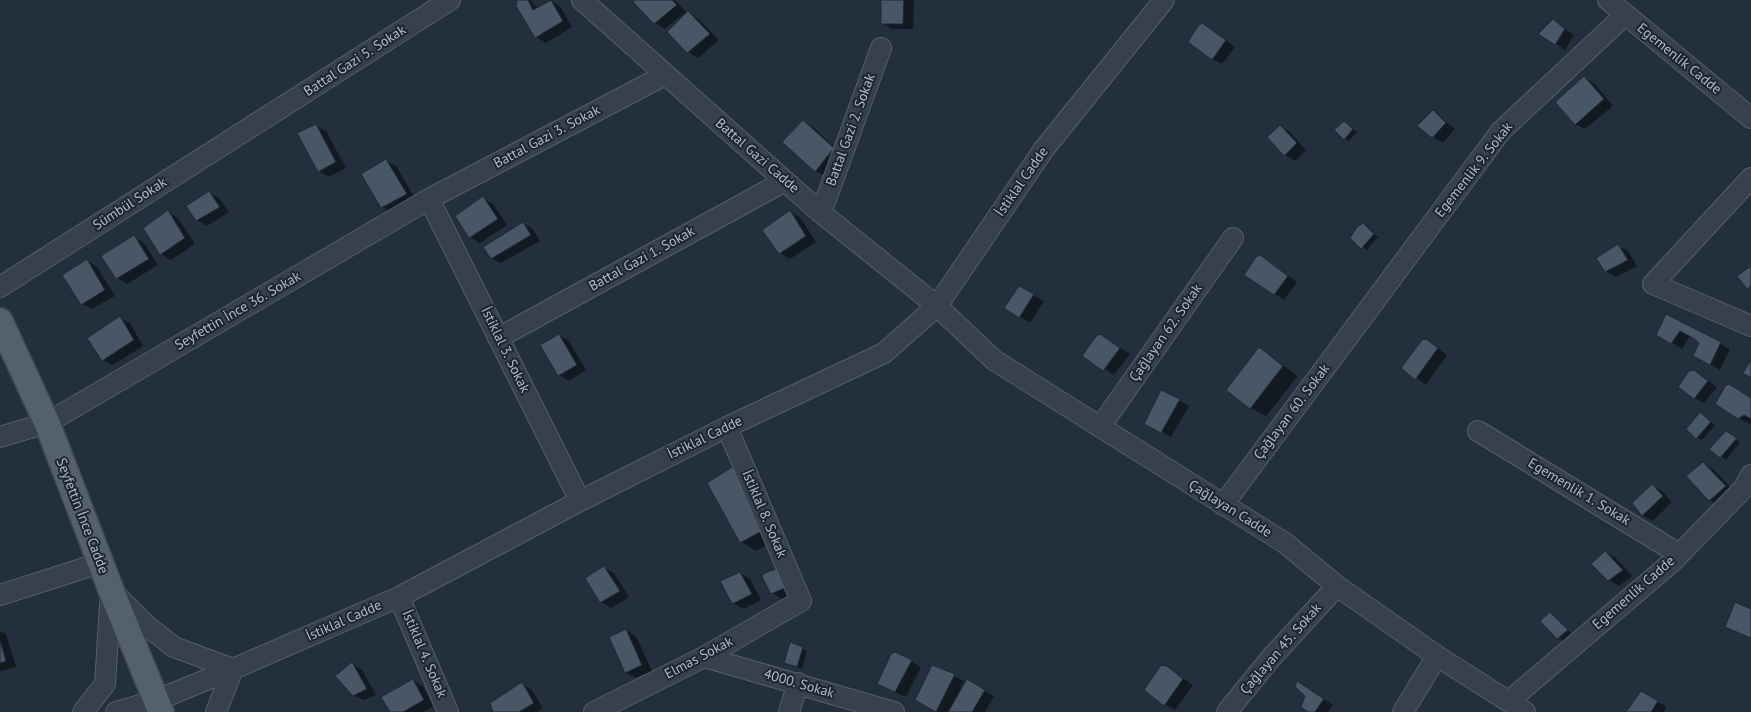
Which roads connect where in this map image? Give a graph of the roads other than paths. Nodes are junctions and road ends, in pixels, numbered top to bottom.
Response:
1 (450, 0) edge
2 (582, 0) edge
3 (1164, 0) edge
4 (1608, 0) edge
5 (1625, 15) junction
6 (881, 48) dead end
7 (665, 75) junction
8 (1751, 118) edge
9 (260, 121) joint
10 (1751, 178) edge
11 (785, 181) junction
12 (429, 199) junction
13 (821, 213) junction
14 (1233, 238) dead end
15 (0, 287) edge
16 (937, 306) junction
17 (1362, 318) joint
18 (0, 322) edge
19 (1751, 326) edge
20 (498, 338) junction
21 (47, 423) junction
22 (727, 427) junction
23 (1100, 427) junction
24 (1478, 431) dead end
25 (0, 437) edge
26 (1751, 475) edge
27 (580, 501) junction
28 (1223, 505) junction
29 (1679, 554) junction
30 (100, 563) junction
31 (1337, 586) junction
32 (111, 590) junction
33 (0, 595) edge
34 (399, 597) junction
35 (802, 601) joint
36 (1437, 656) junction
37 (704, 657) junction
38 (233, 669) junction
39 (798, 684) junction
40 (159, 706) edge
41 (1517, 707) edge
42 (83, 712) edge
43 (116, 712) edge
44 (216, 712) edge
45 (448, 712) edge
46 (594, 712) edge
47 (789, 712) edge
48 (894, 712) edge
49 (1227, 712) edge
50 (1403, 712) edge

1 - 9 street, Battal Gazi 5. Sokak
2 - 7 street, Battal Gazi Cadde
3 - 16 street, İstiklal Cadde
4 - 5 street, Egemenlik Cadde
5 - 8 street, Egemenlik Cadde
5 - 17 street, Egemenlik 9. Sokak
6 - 13 street, Battal Gazi 2. Sokak
7 - 11 street, Battal Gazi Cadde
7 - 12 street, Battal Gazi 3. Sokak
9 - 15 street, Sümbül Sokak
10 - 19 street
11 - 13 street, Battal Gazi Cadde
11 - 20 street, Battal Gazi 1. Sokak
12 - 20 street, İstiklal 3. Sokak
12 - 21 street, Seyfettin İnce 36. Sokak
13 - 16 street, Battal Gazi Cadde
14 - 23 street, Çağlayan 62. Sokak
16 - 22 street, İstiklal Cadde
16 - 23 street, Çağlayan Cadde
17 - 28 street, Çağlayan 60. Sokak
18 - 21 main road, Seyfettin İnce Cadde
20 - 27 street, İstiklal 3. Sokak
21 - 25 street, Seyfettin İnce 36. Sokak
21 - 30 main road, Seyfettin İnce Cadde
22 - 27 street, İstiklal Cadde
22 - 35 street, İstiklal 8. Sokak
23 - 28 street, Çağlayan Cadde
24 - 29 street, Egemenlik 1. Sokak
26 - 29 street, Egemenlik Cadde
27 - 34 street, İstiklal Cadde
28 - 31 street, Çağlayan Cadde
29 - 41 street, Egemenlik Cadde
30 - 32 main road, Seyfettin İnce Cadde
30 - 33 street
31 - 36 street, Çağlayan Cadde
31 - 49 street, Çağlayan 45. Sokak
32 - 38 street
32 - 40 main road, Seyfettin İnce Cadde
32 - 42 street
34 - 38 street, İstiklal Cadde
34 - 45 street, İstiklal 4. Sokak
35 - 37 street, Elmas Sokak
36 - 41 street, Çağlayan Cadde
36 - 50 street
37 - 39 street, 4000. Sokak
37 - 46 street, Elmas Sokak
38 - 40 street, İstiklal Cadde
38 - 44 street
39 - 47 street
39 - 48 street, 4000. Sokak
40 - 43 street, İstiklal Cadde

